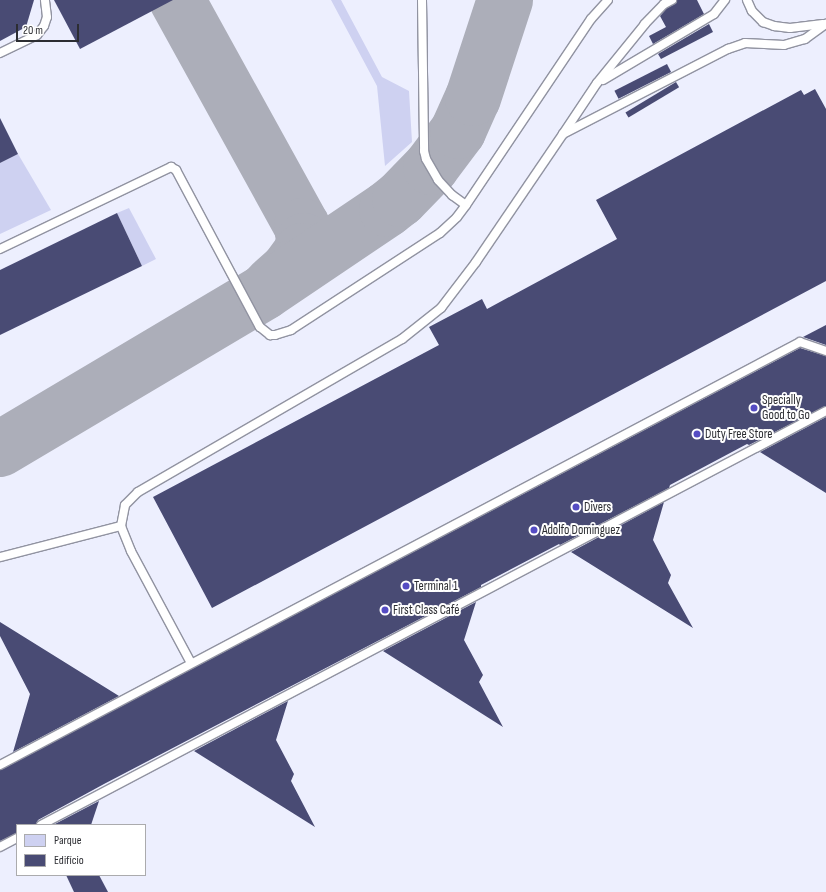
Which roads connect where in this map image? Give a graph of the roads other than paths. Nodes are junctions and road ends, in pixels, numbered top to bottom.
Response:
1 (45, 0) edge
2 (422, 0) edge
3 (608, 0) edge
4 (672, 0) edge
5 (725, 0) edge
6 (747, 0) edge
7 (826, 24) edge
8 (0, 53) edge
9 (597, 83) junction
10 (564, 134) junction
11 (466, 205) junction
12 (0, 249) edge
13 (826, 350) edge
14 (826, 411) edge
15 (121, 526) junction
16 (0, 557) edge
17 (190, 663) junction
18 (0, 765) edge
19 (43, 824) edge
20 (16, 839) edge
21 (0, 847) edge

1 - 8 lane
2 - 11 lane
3 - 11 lane
4 - 9 lane
5 - 9 lane
6 - 7 lane
7 - 10 lane
9 - 10 lane
10 - 15 lane
11 - 12 lane
13 - 17 lane
14 - 19 lane
15 - 16 lane
15 - 17 lane
17 - 18 lane
20 - 21 lane

